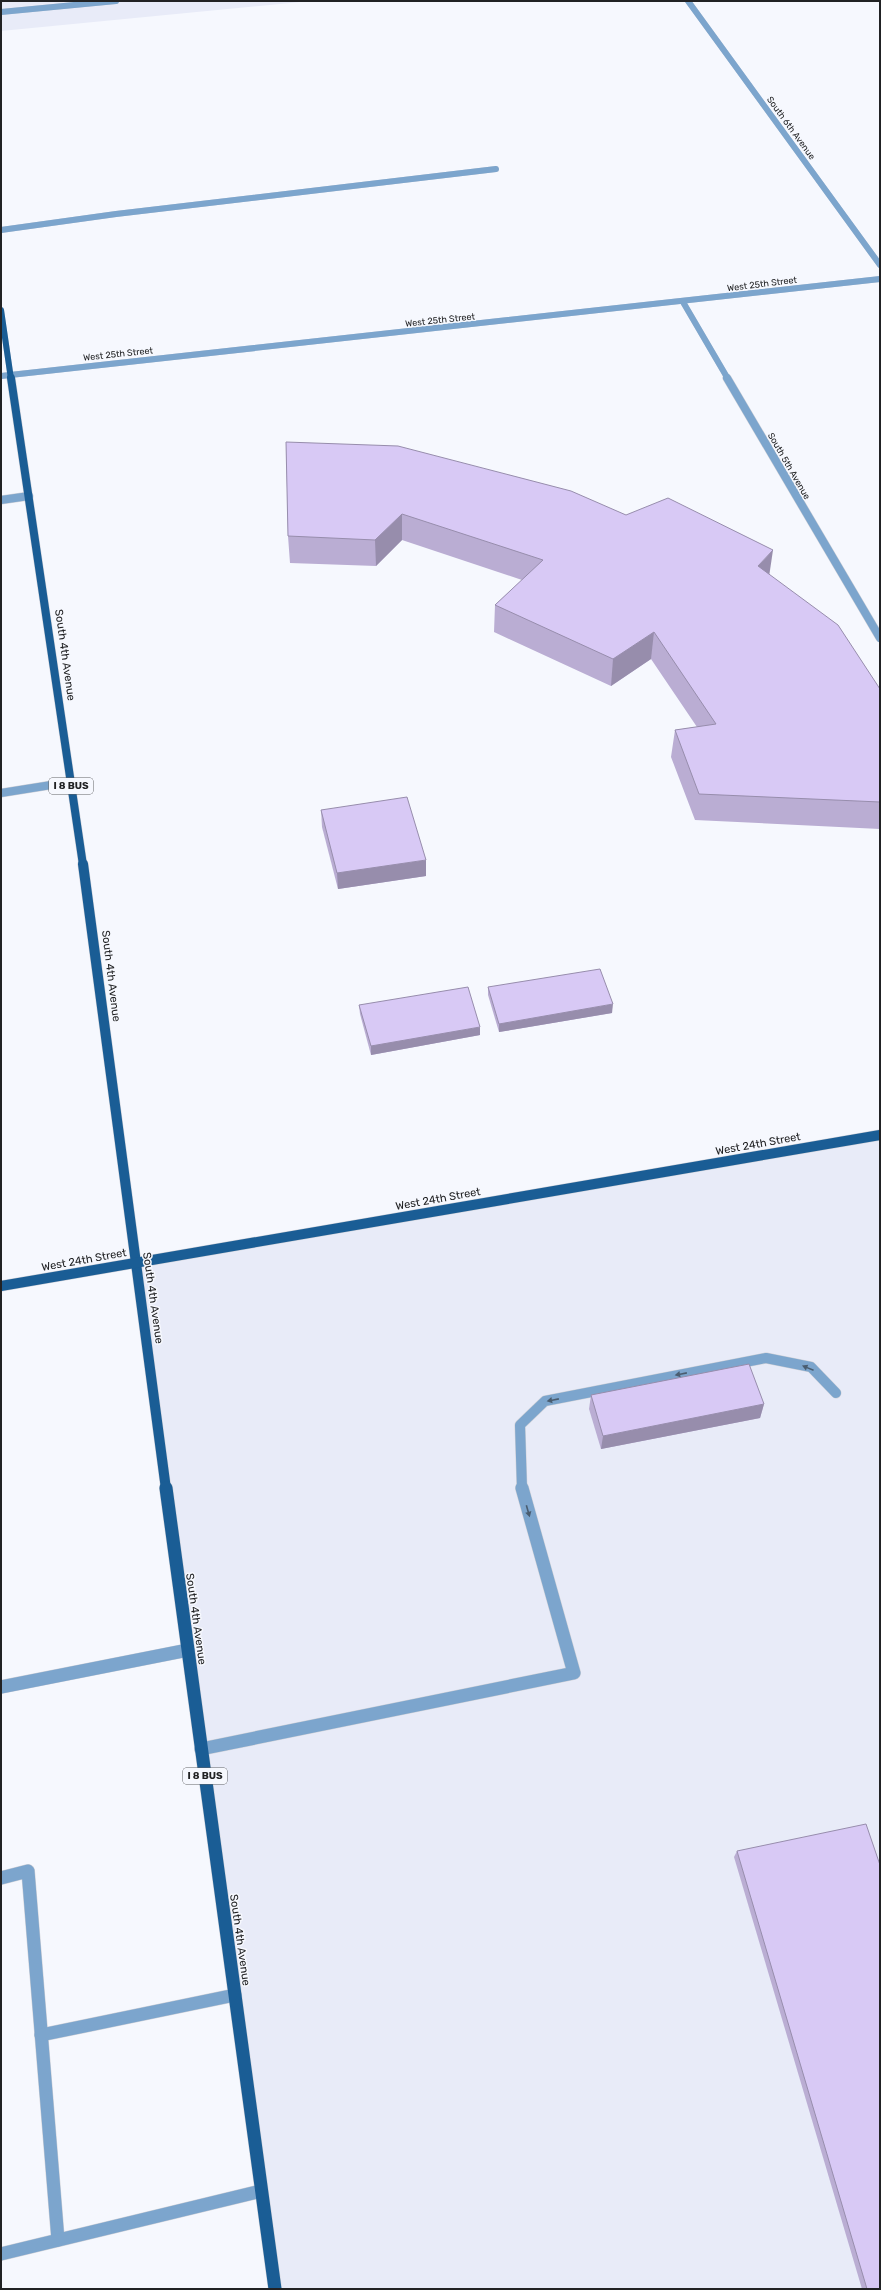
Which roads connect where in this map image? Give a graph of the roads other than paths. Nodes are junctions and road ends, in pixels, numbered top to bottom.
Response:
1 (116, 1) edge
2 (688, 1) edge
3 (82, 2) edge
4 (1, 12) edge
5 (496, 169) dead end
6 (1, 230) edge
7 (880, 265) edge
8 (880, 279) edge
9 (683, 302) junction
10 (1, 310) edge
11 (11, 375) junction
12 (1, 376) edge
13 (29, 496) junction
14 (1, 500) edge
15 (880, 638) edge
16 (70, 782) junction
17 (1, 792) edge
18 (880, 1135) edge
19 (135, 1263) junction
20 (1, 1286) edge
21 (836, 1393) dead end
22 (188, 1650) junction
23 (1, 1687) edge
24 (201, 1749) junction
25 (1, 1878) edge
26 (234, 1994) junction
27 (41, 2036) junction
28 (261, 2191) junction
29 (58, 2240) junction
30 (1, 2254) edge
31 (275, 2289) edge

1 - 3 street
2 - 7 street, South 6th Avenue
3 - 4 street
5 - 6 street
8 - 9 street, West 25th Street
9 - 11 street, West 25th Street
9 - 15 street, South 5th Avenue
10 - 11 main road, South 4th Avenue / I 8 BUS
11 - 12 street, West 25th Street
11 - 13 main road, South 4th Avenue / I 8 BUS
13 - 14 street
13 - 16 main road, South 4th Avenue / I 8 BUS
16 - 17 street
16 - 19 main road, South 4th Avenue / I 8 BUS
18 - 19 main road, West 24th Street
19 - 20 main road, West 24th Street
19 - 22 main road, South 4th Avenue / I 8 BUS
21 -> 24 street
22 - 23 street
22 - 24 main road, South 4th Avenue / I 8 BUS
24 - 26 main road, South 4th Avenue / I 8 BUS
25 - 27 street
26 - 27 street
26 - 28 main road, South 4th Avenue / I 8 BUS
27 - 29 street
28 - 29 street
28 - 31 main road, South 4th Avenue / I 8 BUS
29 - 30 street

